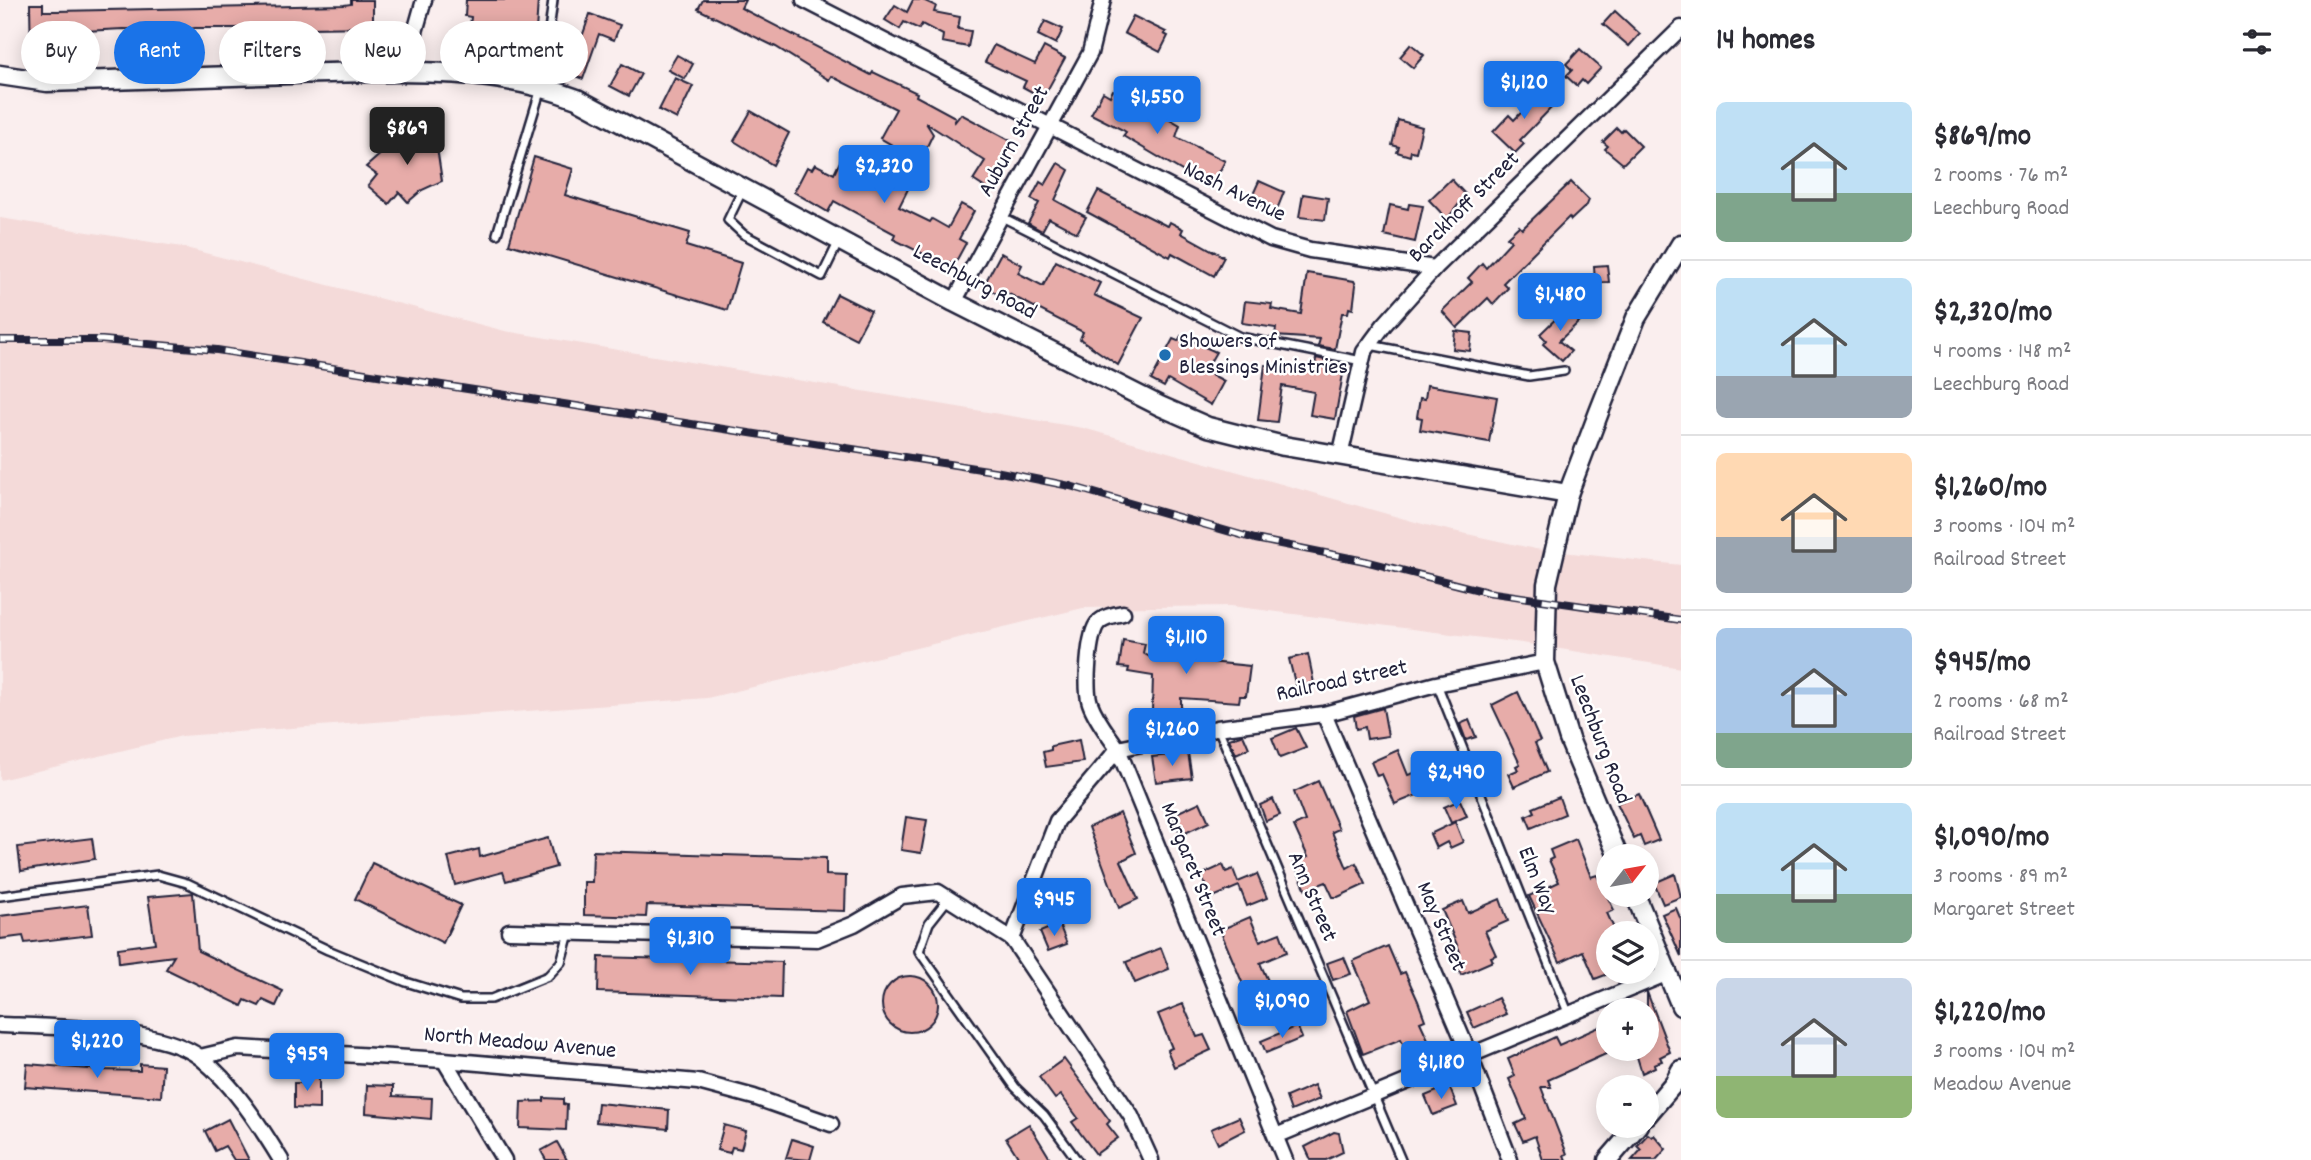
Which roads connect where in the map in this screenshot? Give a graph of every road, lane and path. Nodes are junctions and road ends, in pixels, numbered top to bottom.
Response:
1 (424, 0) edge
2 (553, 0) edge
3 (804, 0) edge
4 (1103, 0) edge
5 (418, 21) edge
6 (1681, 28) edge
7 (426, 72) edge
8 (340, 73) edge
9 (0, 75) edge
10 (541, 85) junction
11 (1048, 126) junction
12 (744, 188) junction
13 (1000, 216) junction
14 (497, 234) dead end
15 (840, 240) junction
16 (1681, 244) edge
17 (1435, 268) junction
18 (954, 302) junction
19 (1370, 345) junction
20 (1362, 361) junction
21 (1564, 371) dead end
22 (1340, 456) junction
23 (1568, 494) junction
24 (1123, 612) dead end
25 (1545, 662) junction
26 (1436, 684) junction
27 (1324, 713) junction
28 (1217, 728) junction
29 (1118, 749) junction
30 (1614, 844) edge
31 (0, 896) edge
32 (948, 899) junction
33 (1640, 907) edge
34 (509, 931) dead end
35 (569, 933) junction
36 (1012, 939) junction
37 (1668, 973) junction
38 (1681, 1006) edge
39 (1569, 1014) junction
40 (0, 1025) edge
41 (1470, 1056) junction
42 (200, 1057) junction
43 (444, 1060) junction
44 (1681, 1070) edge
45 (1375, 1095) junction
46 (1659, 1101) edge
47 (831, 1124) dead end
48 (1276, 1136) junction
49 (1627, 1138) edge
50 (281, 1160) edge
51 (504, 1160) edge
52 (1077, 1160) edge
53 (1151, 1160) edge
54 (1286, 1160) edge
55 (1401, 1160) edge
56 (1510, 1160) edge
57 (1608, 1160) edge

1 - 5 street
2 - 10 lane
3 - 11 street, Nash Avenue
4 - 11 street, Auburn Street
6 - 17 street, Barckhoff Street
7 - 10 street, Leechburg Road
8 - 9 street, Leechburg Road
10 - 12 street, Leechburg Road
10 - 14 lane
11 - 13 street, Auburn Street
11 - 17 street, Nash Avenue
12 - 15 street, Leechburg Road
12 - 15 lane
13 - 18 street, Auburn Street
13 - 20 lane
15 - 18 street, Leechburg Road
16 - 23 street
17 - 19 street, Barckhoff Street
18 - 22 street, Leechburg Road
19 - 20 street, Barckhoff Street
19 - 21 lane
20 - 22 street, Barckhoff Street
22 - 23 street, Leechburg Road
23 - 25 street, Leechburg Road
24 - 29 street, Margaret Street
25 - 26 street, Railroad Street
25 - 30 street, Leechburg Road
26 - 27 street, Railroad Street
26 - 39 lane, Elm Way
27 - 28 street, Railroad Street
27 - 41 street, May Street
28 - 29 street, Railroad Street
28 - 45 lane, Ann Street
29 - 36 street
29 - 48 street, Margaret Street
31 - 35 lane
32 - 35 street
32 - 36 street
32 - 52 lane
33 - 37 street
34 - 35 street
36 - 53 street
37 - 38 street
37 - 39 street
39 - 41 street
40 - 42 street
41 - 45 street
41 - 56 street, May Street
42 - 43 street, North Meadow Avenue
42 - 50 street
43 - 47 street, North Meadow Avenue
43 - 51 street
44 - 46 street
45 - 48 street
45 - 55 lane, Ann Street
48 - 54 street, Margaret Street
49 - 57 street

